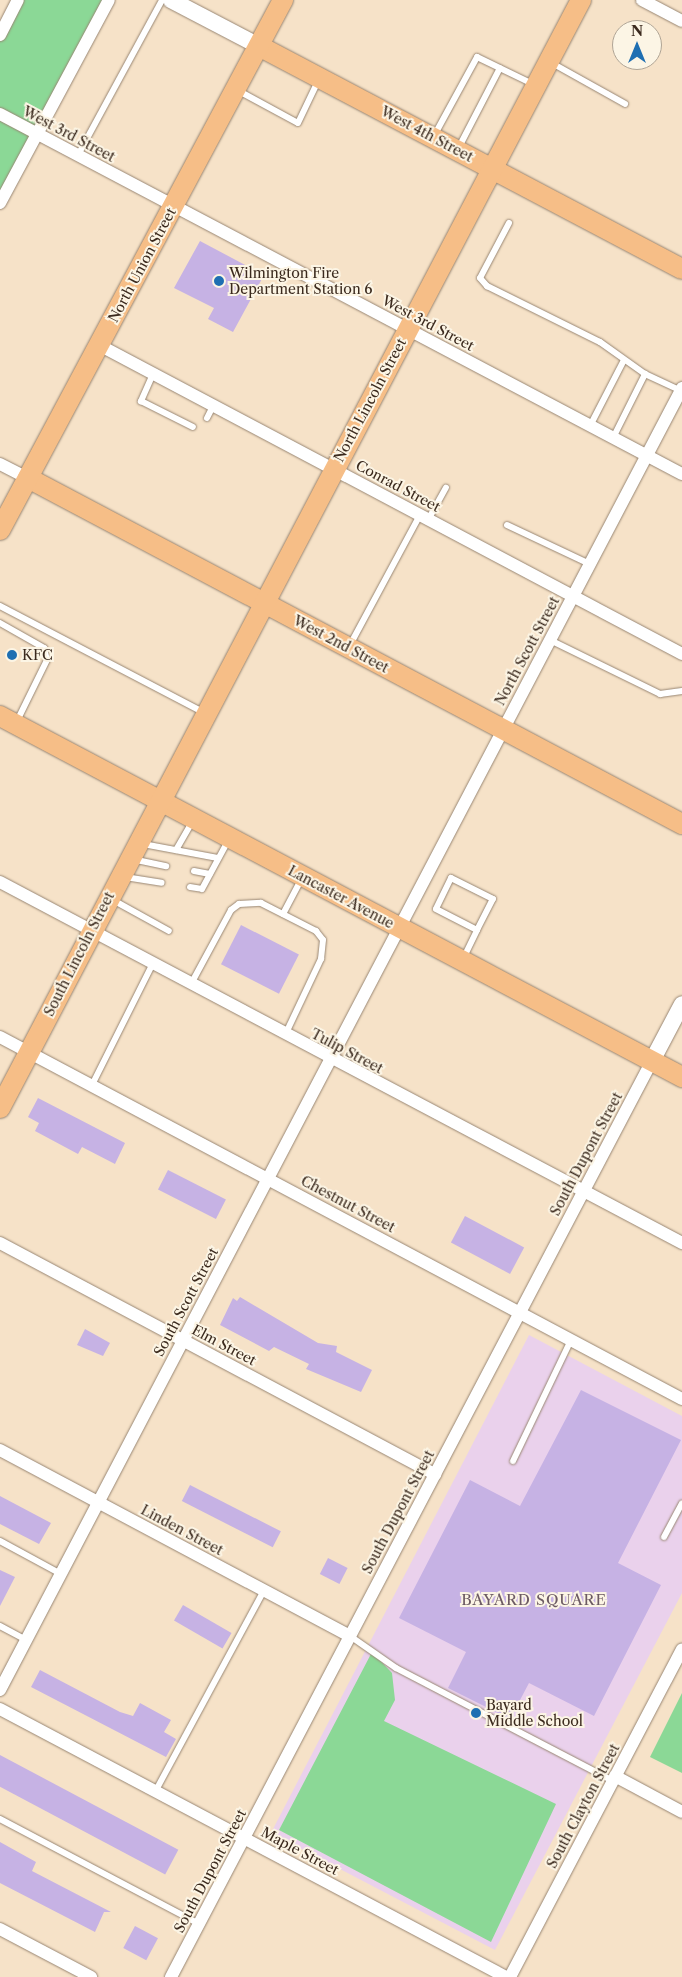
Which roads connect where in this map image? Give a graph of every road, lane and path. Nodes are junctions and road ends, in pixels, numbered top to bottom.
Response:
1 (18, 0) edge
2 (108, 0) edge
3 (162, 0) edge
4 (284, 0) edge
5 (582, 0) edge
6 (642, 0) edge
7 (177, 1) edge
8 (682, 21) edge
9 (0, 35) edge
10 (259, 46) junction
11 (549, 61) junction
12 (500, 68) junction
13 (320, 78) junction
14 (536, 85) junction
15 (236, 90) junction
16 (625, 104) dead end
17 (0, 114) edge
18 (37, 134) junction
19 (433, 138) junction
20 (457, 150) junction
21 (78, 155) junction
22 (492, 169) junction
23 (0, 203) edge
24 (174, 206) junction
25 (508, 223) dead end
26 (682, 269) edge
27 (407, 330) junction
28 (99, 345) junction
29 (624, 360) junction
30 (153, 374) junction
31 (645, 374) junction
32 (681, 390) edge
33 (213, 406) junction
34 (207, 418) dead end
35 (590, 426) junction
36 (193, 427) dead end
37 (613, 438) junction
38 (647, 456) junction
39 (0, 464) edge
40 (334, 470) junction
41 (682, 474) edge
42 (28, 478) junction
43 (446, 488) dead end
44 (424, 517) junction
45 (508, 525) dead end
46 (0, 530) edge
47 (590, 564) junction
48 (573, 596) junction
49 (263, 603) junction
50 (0, 606) edge
51 (0, 623) edge
52 (550, 640) junction
53 (348, 648) junction
54 (682, 654) edge
55 (682, 691) edge
56 (205, 713) junction
57 (8, 720) edge
58 (503, 730) junction
59 (159, 800) junction
60 (194, 819) junction
61 (682, 824) edge
62 (229, 838) junction
63 (176, 850) junction
64 (218, 858) junction
65 (128, 859) junction
66 (166, 866) dead end
67 (194, 871) dead end
68 (210, 874) junction
69 (303, 876) junction
70 (0, 882) edge
71 (162, 883) dead end
72 (190, 887) dead end
73 (108, 897) junction
74 (283, 914) junction
75 (399, 928) junction
76 (92, 929) junction
77 (477, 930) junction
78 (169, 931) dead end
79 (462, 961) junction
80 (153, 963) junction
81 (191, 984) junction
82 (682, 1004) edge
83 (285, 1035) junction
84 (0, 1037) edge
85 (29, 1052) junction
86 (330, 1060) junction
87 (652, 1061) junction
88 (682, 1077) edge
89 (92, 1085) junction
90 (0, 1108) edge
91 (268, 1179) junction
92 (583, 1193) junction
93 (0, 1243) edge
94 (682, 1243) edge
95 (520, 1313) junction
96 (183, 1340) junction
97 (571, 1340) junction
98 (682, 1399) edge
99 (0, 1450) edge
100 (513, 1461) dead end
101 (435, 1474) junction
102 (98, 1502) junction
103 (682, 1503) edge
104 (664, 1537) dead end
105 (0, 1541) edge
106 (61, 1574) junction
107 (264, 1590) junction
108 (0, 1626) edge
109 (350, 1636) junction
110 (26, 1640) junction
111 (682, 1649) edge
112 (0, 1690) edge
113 (0, 1710) edge
114 (614, 1778) junction
115 (155, 1792) junction
116 (682, 1812) edge
117 (0, 1818) edge
118 (244, 1838) junction
119 (199, 1924) junction
120 (0, 1929) edge
121 (91, 1977) edge
122 (171, 1977) edge
123 (508, 1977) edge

1 - 9 street
2 - 18 street
3 - 21 lane
4 - 10 main road, North Union Street
5 - 11 main road, North Lincoln Street
6 - 8 street
7 - 10 street, West 4th Street
10 - 13 main road, West 4th Street
10 - 15 main road, North Union Street
11 - 14 main road, North Lincoln Street
11 - 16 lane
12 - 14 lane
12 - 19 lane
12 - 20 lane
13 - 15 lane
13 - 19 main road, West 4th Street
14 - 22 main road, North Lincoln Street
15 - 24 main road, North Union Street
17 - 18 street, West 3rd Street
18 - 21 street, West 3rd Street
18 - 23 street
19 - 20 main road, West 4th Street
20 - 22 main road, West 4th Street
21 - 24 street, West 3rd Street
22 - 26 main road, West 4th Street
22 - 27 main road, North Lincoln Street
24 - 27 street, West 3rd Street
24 - 28 main road, North Union Street
25 - 29 lane
27 - 35 street, West 3rd Street
27 - 40 main road, North Lincoln Street
28 - 30 street, Conrad Street
28 - 42 main road, North Union Street
29 - 31 lane
29 - 35 lane
30 - 33 street, Conrad Street
30 - 36 lane
31 - 32 lane
31 - 37 lane
32 - 38 street, North Scott Street
33 - 34 lane
33 - 40 street, Conrad Street
35 - 37 street, West 3rd Street
37 - 38 street, West 3rd Street
38 - 41 street, West 3rd Street
38 - 47 street, North Scott Street
39 - 42 street, West 2nd Street
40 - 44 street, Conrad Street
40 - 49 main road, North Lincoln Street
42 - 46 main road, North Union Street
42 - 49 main road, West 2nd Street
43 - 44 lane
44 - 48 street, Conrad Street
44 - 53 lane
45 - 47 lane
47 - 48 street, North Scott Street
48 - 52 street, North Scott Street
48 - 54 street, Conrad Street
49 - 53 main road, West 2nd Street
49 - 56 main road, North Lincoln Street
50 - 56 lane
51 - 57 lane
52 - 55 lane
52 - 58 street, North Scott Street
53 - 58 main road, West 2nd Street
56 - 59 main road, North Lincoln Street
57 - 59 main road, Lancaster Avenue
58 - 61 main road, West 2nd Street
58 - 75 street, North Scott Street
59 - 60 main road, Lancaster Avenue
59 - 65 main road, South Lincoln Street
60 - 62 main road, Lancaster Avenue
60 - 63 lane
62 - 64 lane
62 - 69 main road, Lancaster Avenue
63 - 64 lane
63 - 65 lane
64 - 68 lane
65 - 66 lane
65 - 71 lane
65 - 73 main road, South Lincoln Street
67 - 68 lane
68 - 72 lane
69 - 74 lane
69 - 75 main road, Lancaster Avenue
70 - 76 street, Tulip Street
73 - 76 main road, South Lincoln Street
73 - 78 lane
74 - 81 lane
74 - 83 lane
75 - 79 main road, Lancaster Avenue
75 - 86 street, South Scott Street
76 - 80 street, Tulip Street
76 - 85 main road, South Lincoln Street
77 - 77 lane
77 - 79 lane
79 - 87 main road, Lancaster Avenue
80 - 81 street, Tulip Street
80 - 89 lane
81 - 83 street, Tulip Street
82 - 87 street
83 - 86 street, Tulip Street
84 - 85 street, Chestnut Street
85 - 89 street, Chestnut Street
85 - 90 main road, South Lincoln Street
86 - 91 street, South Scott Street
86 - 92 street, Tulip Street
87 - 88 main road, Lancaster Avenue
87 - 92 street, South Dupont Street
89 - 91 street, Chestnut Street
91 - 95 street, Chestnut Street
91 - 96 street, South Scott Street
92 - 94 street, Tulip Street
92 - 95 street, South Dupont Street
93 - 96 street, Elm Street
95 - 97 street, Chestnut Street
95 - 101 street, South Dupont Street
96 - 101 street, Elm Street
96 - 102 street, South Scott Street
97 - 98 street, Chestnut Street
97 - 100 lane
99 - 102 street, Linden Street
101 - 109 street, South Dupont Street
102 - 106 street, South Scott Street
102 - 107 street, Linden Street
103 - 104 lane
105 - 106 lane
106 - 110 street, South Scott Street
107 - 109 street, Linden Street
107 - 115 lane
108 - 110 lane
109 - 114 lane
109 - 118 street, South Dupont Street
110 - 112 street, South Scott Street
111 - 114 street, South Clayton Street
113 - 115 street, Maple Street
114 - 116 street
114 - 123 street, South Clayton Street
115 - 118 street, Maple Street
117 - 119 lane
118 - 119 street, South Dupont Street
118 - 123 street, Maple Street
119 - 122 street, South Dupont Street
120 - 121 street

